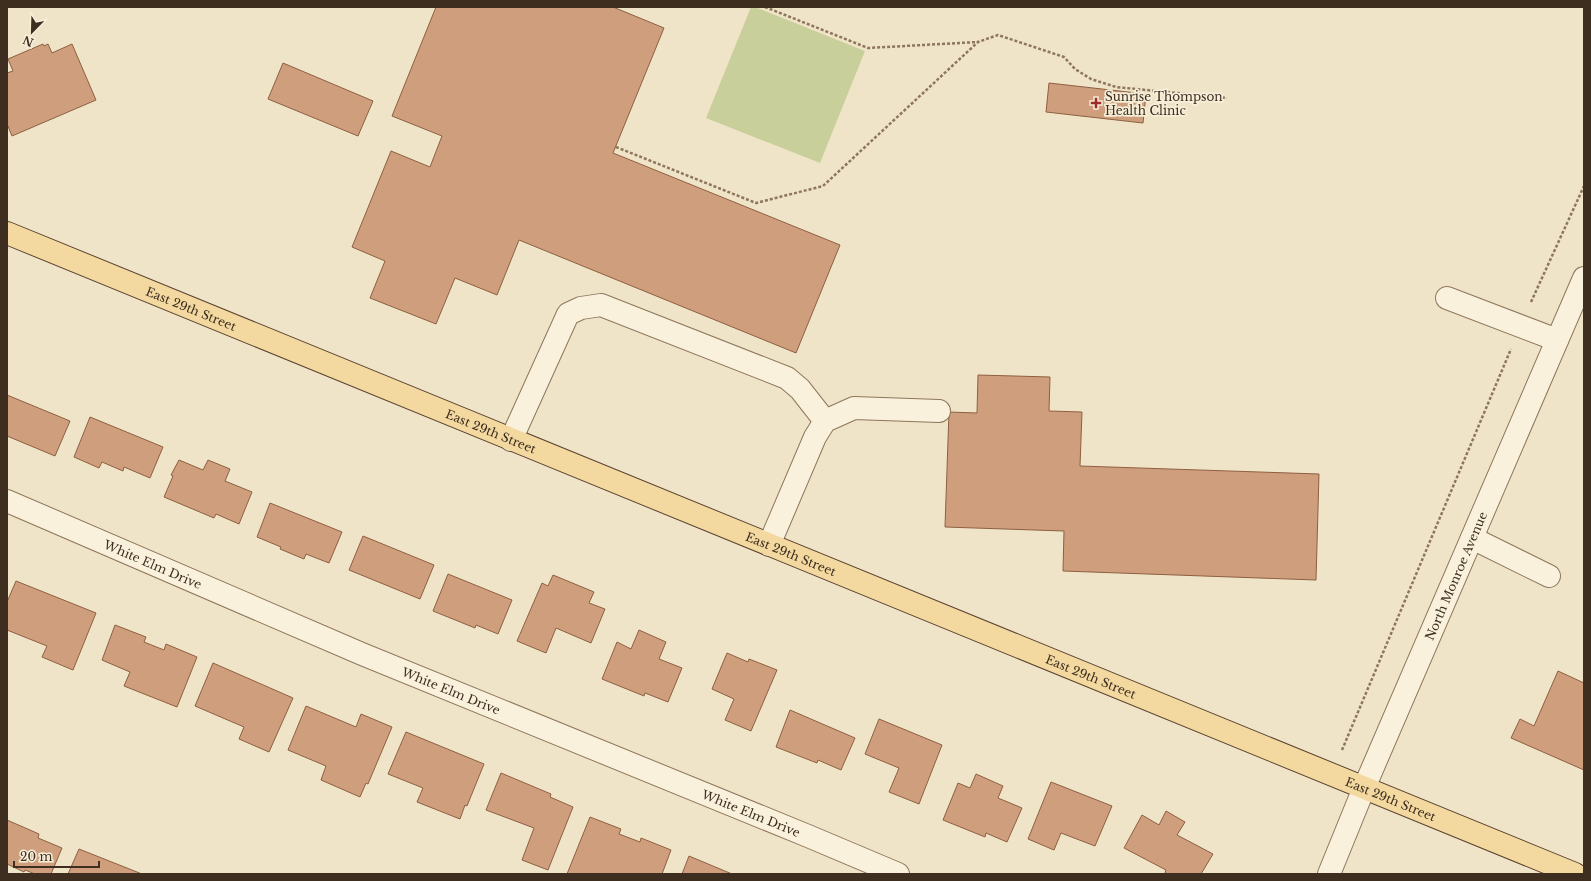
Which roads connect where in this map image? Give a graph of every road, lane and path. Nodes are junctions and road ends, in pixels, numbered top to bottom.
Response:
1 (765, 7) edge
2 (978, 42) junction
3 (1227, 98) dead end
4 (616, 147) dead end
5 (1584, 186) edge
6 (7, 233) edge
7 (1584, 278) edge
8 (1447, 298) dead end
9 (1521, 326) junction
10 (1557, 340) junction
11 (939, 411) dead end
12 (825, 421) junction
13 (512, 440) junction
14 (7, 501) edge
15 (1472, 538) junction
16 (769, 545) junction
17 (1549, 576) dead end
18 (1332, 775) junction
19 (1364, 788) junction
20 (898, 874) edge
21 (1329, 874) edge
22 (1575, 874) edge

1 - 2 path
2 - 3 path
2 - 4 path
5 - 9 path
6 - 13 main road, East 29th Street
7 - 10 street, North Monroe Avenue
8 - 9 street
9 - 10 street
9 - 18 path
10 - 15 street, North Monroe Avenue
11 - 12 street
12 - 13 street
12 - 16 street
13 - 16 main road, East 29th Street
14 - 20 street, White Elm Drive
15 - 17 street
15 - 19 street, North Monroe Avenue
16 - 18 main road, East 29th Street
18 - 19 main road, East 29th Street
19 - 21 street, North Monroe Avenue
19 - 22 main road, East 29th Street

